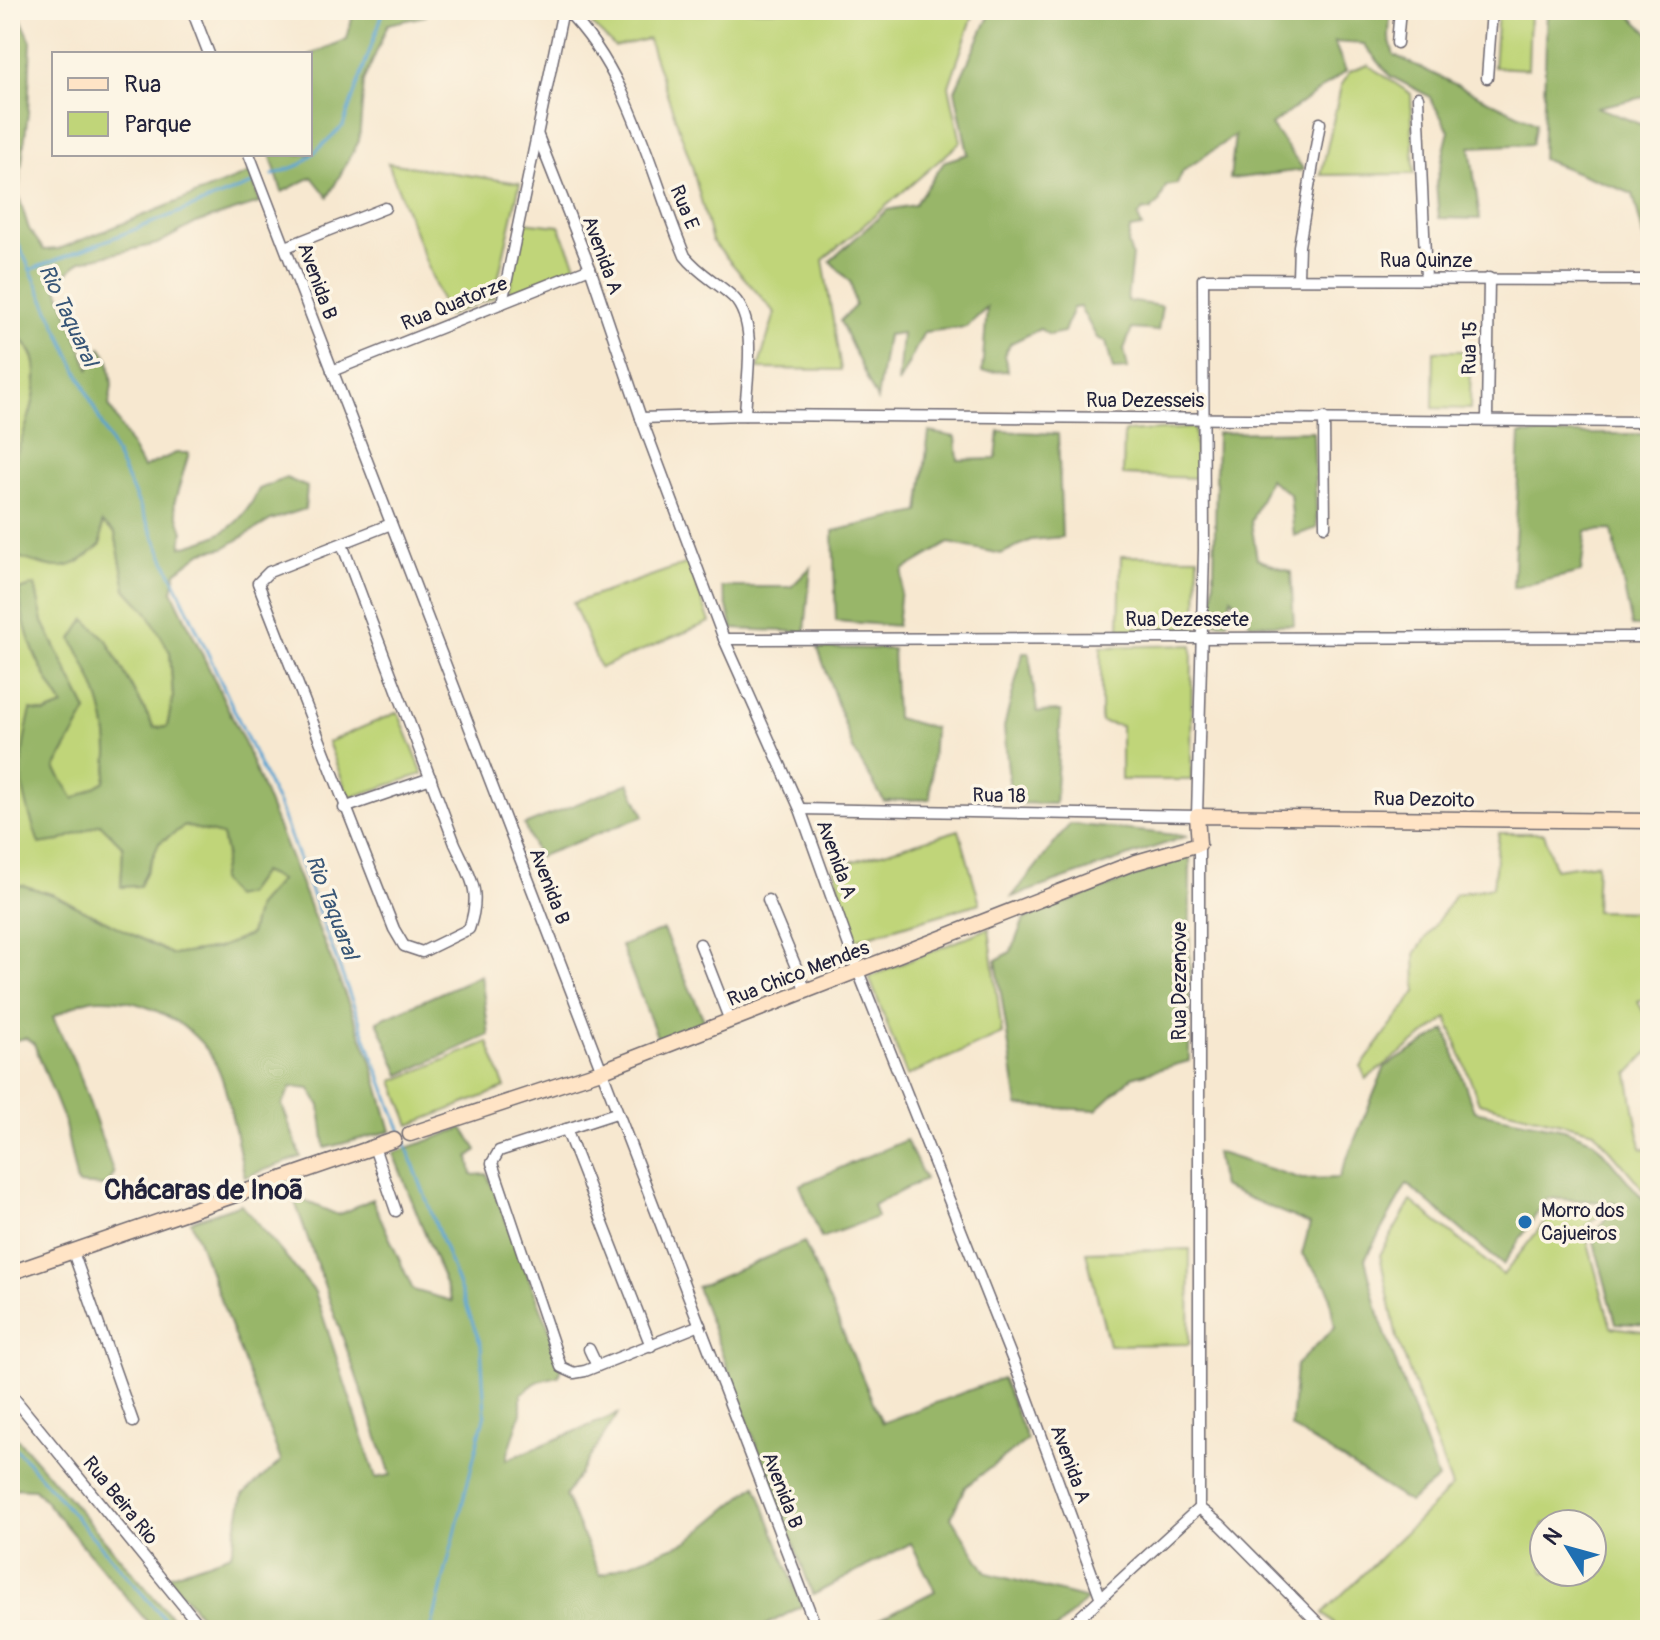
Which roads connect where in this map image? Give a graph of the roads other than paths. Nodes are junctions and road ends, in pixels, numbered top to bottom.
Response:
1 (192, 10) edge
2 (565, 10) edge
3 (1400, 10) edge
4 (1492, 10) edge
5 (1397, 43) dead end
6 (208, 52) edge
7 (1487, 78) dead end
8 (1418, 97) dead end
9 (1320, 123) dead end
10 (538, 136) junction
11 (250, 156) edge
12 (385, 208) dead end
13 (286, 247) junction
14 (590, 268) junction
15 (1298, 277) junction
16 (1426, 278) junction
17 (1489, 278) junction
18 (1203, 279) joint
19 (1650, 280) edge
20 (502, 303) junction
21 (332, 371) junction
22 (745, 415) junction
23 (641, 418) junction
24 (1324, 418) junction
25 (1203, 419) junction
26 (1487, 419) junction
27 (1650, 422) edge
28 (391, 524) junction
29 (1325, 526) dead end
30 (342, 544) junction
31 (1201, 636) junction
32 (1650, 637) edge
33 (724, 639) junction
34 (431, 778) junction
35 (344, 808) junction
36 (800, 809) junction
37 (1197, 816) junction
38 (1650, 821) edge
39 (1199, 844) junction
40 (768, 900) dead end
41 (700, 944) dead end
42 (858, 971) junction
43 (806, 991) junction
44 (730, 1021) junction
45 (601, 1071) junction
46 (616, 1113) junction
47 (566, 1129) junction
48 (410, 1134) dead end
49 (394, 1140) dead end
50 (374, 1147) junction
51 (396, 1211) dead end
52 (73, 1252) junction
53 (10, 1273) edge
54 (700, 1325) junction
55 (651, 1346) junction
56 (589, 1349) dead end
57 (597, 1366) junction
58 (10, 1393) edge
59 (133, 1422) dead end
60 (1199, 1508) junction
61 (1100, 1596) junction
62 (203, 1630) edge
63 (817, 1630) edge
64 (1066, 1630) edge
65 (1325, 1630) edge

1 - 6 street
2 - 10 street
2 - 22 street, Rua E
3 - 5 street
4 - 7 street
8 - 16 street
9 - 15 street
10 - 14 street, Avenida A
10 - 20 street
11 - 13 street, Avenida B
12 - 13 street
13 - 21 street, Avenida B
14 - 20 street, Rua Quatorze
14 - 23 street, Avenida A
15 - 16 street, Rua Quinze
15 - 18 street, Rua Quinze
16 - 17 street, Rua Quinze
17 - 19 street, Rua Quinze
17 - 26 street, Rua 15
18 - 25 street, Rua Dezenove
20 - 21 street, Rua Quatorze
21 - 28 street, Avenida B
22 - 23 street, Rua Dezesseis
22 - 25 street, Rua Dezesseis
23 - 33 street, Avenida A
24 - 25 street, Rua Dezesseis
24 - 26 street, Rua Dezesseis
24 - 29 street
25 - 31 street, Rua Dezenove
26 - 27 street, Rua Dezesseis
28 - 30 street
28 - 45 street, Avenida B
30 - 34 street
30 - 35 street
31 - 32 street, Rua Dezessete
31 - 33 street, Rua Dezessete
31 - 37 street, Rua Dezenove
33 - 36 street, Avenida A
34 - 35 street
34 - 35 street
36 - 37 street, Rua 18
36 - 42 street, Avenida A
37 - 38 main road, Rua Dezoito
37 - 39 main road, Rua Dezenove
39 - 42 main road, Rua Chico Mendes
39 - 60 street, Rua Dezenove
40 - 43 street
41 - 44 street
42 - 43 main road, Rua Chico Mendes
42 - 61 street, Avenida A
43 - 44 main road, Rua Chico Mendes
44 - 45 main road, Rua Chico Mendes
45 - 46 street, Avenida B
45 - 48 main road, Rua Chico Mendes
46 - 47 street
46 - 54 street, Avenida B
47 - 55 street
47 - 57 street
49 - 50 main road
50 - 51 street
50 - 52 main road
52 - 53 main road
52 - 59 street
54 - 55 street
54 - 63 street, Avenida B
55 - 57 street
56 - 57 street
58 - 62 street, Rua Beira Rio
60 - 61 street
60 - 65 street
61 - 64 street

